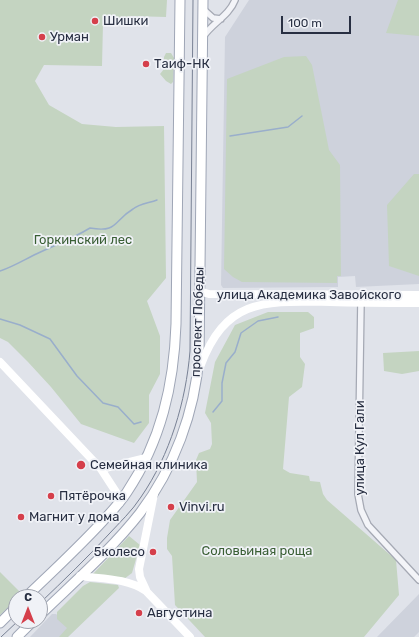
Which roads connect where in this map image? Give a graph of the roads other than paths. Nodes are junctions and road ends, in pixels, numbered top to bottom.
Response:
1 (180, 0) edge
2 (235, 0) edge
3 (203, 4) edge
4 (221, 19) junction
5 (203, 37) junction
6 (199, 291) junction
7 (419, 295) edge
8 (361, 299) junction
9 (419, 303) edge
10 (0, 362) edge
11 (198, 373) junction
12 (146, 458) junction
13 (101, 469) junction
14 (154, 492) junction
15 (119, 503) junction
16 (80, 576) junction
17 (419, 580) edge
18 (34, 589) edge
19 (146, 591) junction
20 (48, 607) edge
21 (8, 615) edge
22 (0, 623) edge
23 (26, 629) edge
24 (17, 637) edge
25 (190, 637) edge

1 - 12 main road, проспект Победы
2 - 4 street
3 - 4 street
3 - 5 main road, проспект Победы
4 - 5 street
5 - 6 main road, проспект Победы
6 - 8 street, улица Академика Завойского
6 - 11 main road, проспект Победы
7 - 8 street, улица Академика Завойского
8 - 9 street, улица Академика Завойского
8 - 11 street, улица Академика Завойского
8 - 17 street, улица Кул Гали
10 - 13 street
11 - 14 main road, проспект Победы
12 - 13 street
12 - 15 main road, проспект Победы
13 - 15 street
14 - 16 main road, проспект Победы
14 - 19 street
15 - 18 main road, проспект Победы
16 - 19 street
16 - 20 main road, проспект Победы
19 - 25 street
21 - 22 main road
23 - 24 main road

